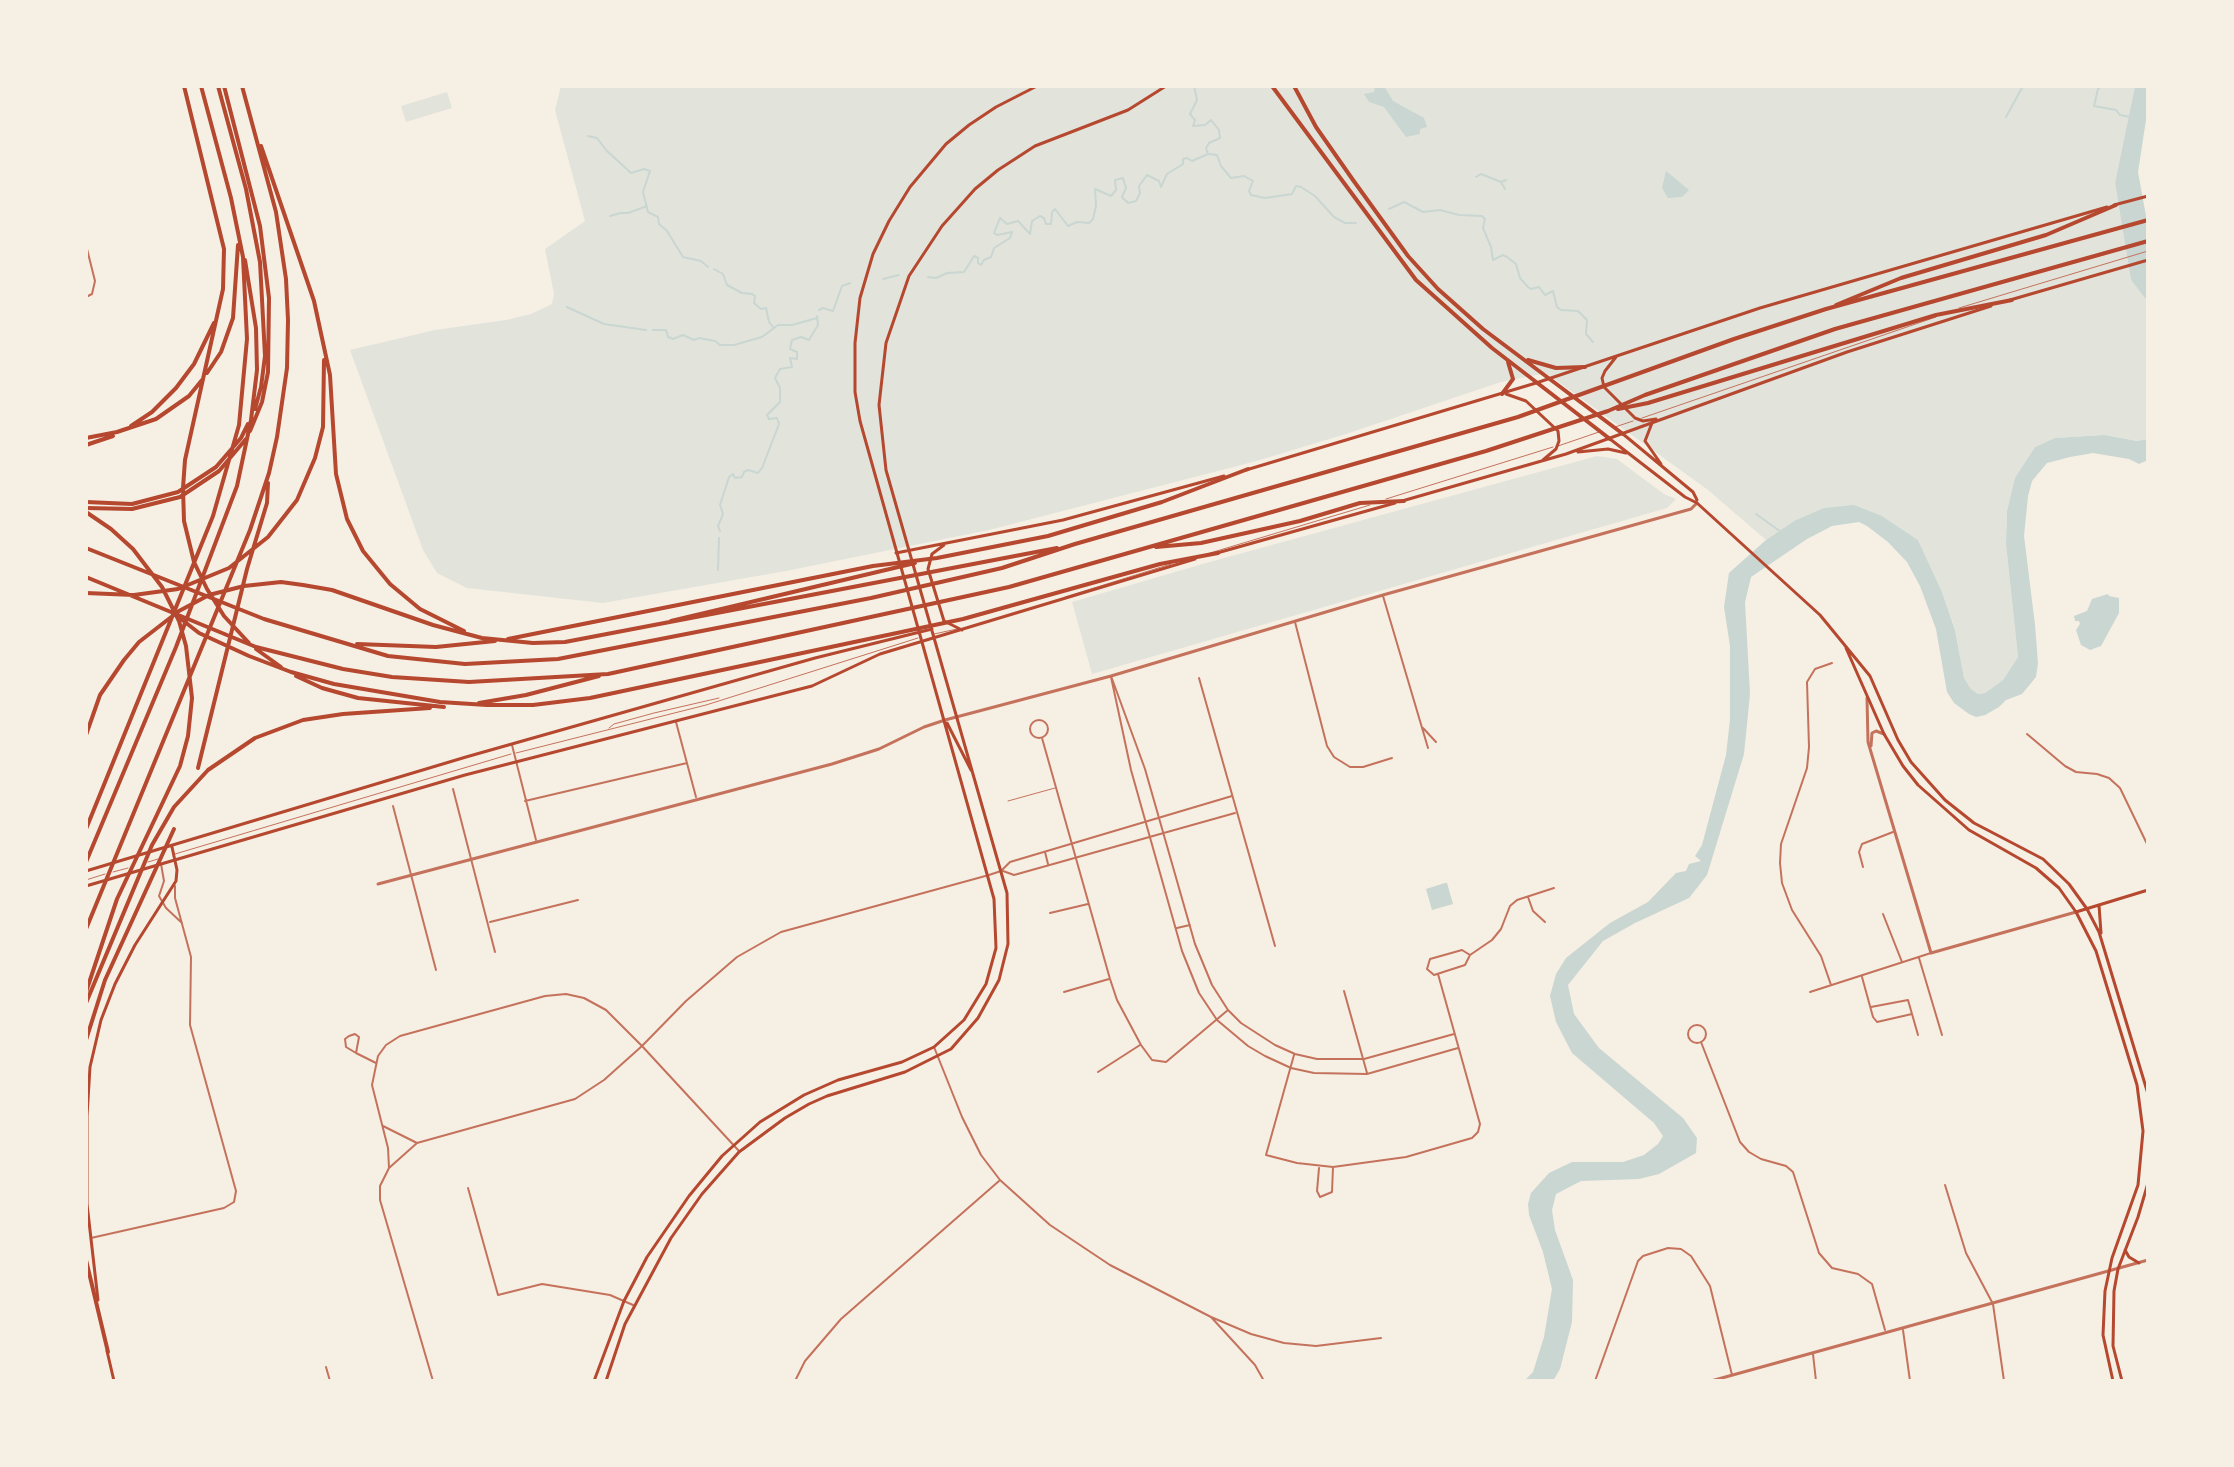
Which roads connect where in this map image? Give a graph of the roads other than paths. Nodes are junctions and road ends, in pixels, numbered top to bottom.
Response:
1 (184, 86) edge
2 (201, 86) edge
3 (218, 86) edge
4 (224, 86) edge
5 (242, 86) edge
6 (1037, 86) edge
7 (1166, 86) edge
8 (1272, 86) edge
9 (1294, 86) edge
10 (1353, 180) junction
11 (1345, 187) junction
12 (2148, 196) edge
13 (2116, 205) junction
14 (234, 210) junction
15 (2148, 220) edge
16 (2148, 241) edge
17 (86, 245) edge
18 (2148, 251) edge
19 (2148, 260) edge
20 (86, 297) edge
21 (266, 298) junction
22 (2012, 300) junction
23 (1826, 309) junction
24 (217, 317) junction
25 (324, 351) junction
26 (1616, 357) junction
27 (1524, 358) junction
28 (1507, 360) junction
29 (1585, 367) junction
30 (1549, 379) junction
31 (1536, 383) junction
32 (1502, 394) junction
33 (1608, 411) junction
34 (1662, 419) junction
35 (1652, 423) junction
36 (1614, 427) dead end
37 (1599, 432) dead end
38 (1623, 434) junction
39 (86, 438) edge
40 (1610, 439) junction
41 (86, 445) edge
42 (1566, 454) junction
43 (1629, 454) junction
44 (1540, 462) junction
45 (1248, 469) junction
46 (1666, 470) junction
47 (269, 473) junction
48 (1404, 501) junction
49 (1697, 503) junction
50 (86, 507) edge
51 (947, 543) junction
52 (1075, 544) junction
53 (86, 548) edge
54 (1146, 548) junction
55 (909, 550) junction
56 (896, 553) junction
57 (1218, 553) junction
58 (937, 558) junction
59 (86, 577) edge
60 (86, 593) edge
61 (1383, 595) junction
62 (171, 612) junction
63 (1295, 621) junction
64 (932, 629) junction
65 (964, 630) junction
66 (630, 631) junction
67 (920, 632) junction
68 (469, 634) junction
69 (934, 638) junction
70 (923, 641) junction
71 (350, 644) junction
72 (1845, 645) junction
73 (1832, 663) dead end
74 (608, 674) junction
75 (1111, 676) junction
76 (1199, 678) dead end
77 (1866, 697) junction
78 (722, 698) junction
79 (444, 707) junction
80 (957, 717) junction
81 (945, 720) junction
82 (676, 721) junction
83 (1422, 727) junction
84 (608, 729) junction
85 (1884, 734) junction
86 (2027, 734) dead end
87 (86, 735) edge
88 (1042, 738) junction
89 (1436, 742) dead end
90 (511, 744) junction
91 (1902, 747) junction
92 (1428, 748) dead end
93 (1871, 750) junction
94 (1894, 751) junction
95 (514, 753) junction
96 (1392, 758) dead end
97 (516, 762) junction
98 (687, 763) junction
99 (198, 768) dead end
100 (975, 780) junction
101 (1056, 788) junction
102 (453, 789) dead end
103 (1232, 796) junction
104 (1945, 800) junction
105 (525, 801) junction
106 (697, 801) junction
107 (1008, 801) dead end
108 (393, 806) dead end
109 (1939, 806) junction
110 (1237, 813) junction
111 (1160, 817) junction
112 (1145, 821) junction
113 (86, 829) edge
114 (174, 829) dead end
115 (1895, 832) junction
116 (1164, 833) junction
117 (2001, 836) junction
118 (1150, 837) junction
119 (537, 841) junction
120 (1071, 843) junction
121 (1996, 844) junction
122 (2148, 846) edge
123 (172, 847) junction
124 (158, 851) junction
125 (1045, 852) junction
126 (174, 854) junction
127 (160, 859) junction
128 (1076, 859) junction
129 (175, 860) junction
130 (472, 860) junction
131 (86, 862) edge
132 (163, 865) junction
133 (1049, 865) junction
134 (1863, 867) dead end
135 (86, 871) edge
136 (1001, 871) junction
137 (989, 875) junction
138 (410, 876) junction
139 (86, 880) edge
140 (175, 884) junction
141 (378, 884) dead end
142 (86, 886) edge
143 (1554, 888) dead end
144 (2148, 890) edge
145 (1527, 896) junction
146 (578, 900) dead end
147 (163, 903) junction
148 (1089, 903) junction
149 (2099, 905) junction
150 (2087, 909) junction
151 (2076, 912) junction
152 (1050, 913) dead end
153 (1883, 914) dead end
154 (488, 922) junction
155 (1545, 922) dead end
156 (1190, 925) junction
157 (184, 928) junction
158 (86, 929) edge
159 (1176, 929) junction
160 (2101, 937) junction
161 (1275, 946) dead end
162 (495, 952) dead end
163 (1931, 953) junction
164 (1470, 955) junction
165 (1919, 957) junction
166 (1902, 963) junction
167 (436, 970) dead end
168 (1438, 974) junction
169 (1861, 976) junction
170 (1110, 979) junction
171 (1831, 985) junction
172 (1344, 991) dead end
173 (86, 992) edge
174 (1064, 992) dead end
175 (1810, 992) dead end
176 (2121, 998) junction
177 (2112, 1001) junction
178 (86, 1003) edge
179 (1870, 1008) junction
180 (1228, 1010) junction
181 (1912, 1014) junction
182 (1217, 1020) junction
183 (1454, 1034) junction
184 (1918, 1035) dead end
185 (1942, 1035) dead end
186 (86, 1040) edge
187 (1701, 1042) junction
188 (1141, 1045) junction
189 (642, 1046) junction
190 (934, 1047) junction
191 (1458, 1048) junction
192 (356, 1053) junction
193 (1295, 1054) junction
194 (937, 1057) junction
195 (1364, 1059) junction
196 (376, 1063) junction
197 (1291, 1068) junction
198 (1098, 1072) dead end
199 (1367, 1074) junction
200 (2147, 1088) edge
201 (2138, 1090) junction
202 (2148, 1094) edge
203 (804, 1095) junction
204 (809, 1104) junction
205 (382, 1125) junction
206 (417, 1143) junction
207 (734, 1144) junction
208 (739, 1152) junction
209 (1319, 1167) junction
210 (1333, 1167) junction
211 (389, 1168) junction
212 (1000, 1180) junction
213 (2148, 1183) edge
214 (1945, 1185) dead end
215 (468, 1188) dead end
216 (90, 1238) junction
217 (2125, 1250) junction
218 (86, 1260) edge
219 (2148, 1260) edge
220 (2139, 1263) junction
221 (2118, 1269) junction
222 (2108, 1271) junction
223 (624, 1301) junction
224 (1993, 1304) junction
225 (633, 1305) junction
226 (1211, 1317) junction
227 (1903, 1329) junction
228 (1886, 1333) junction
229 (1381, 1338) dead end
230 (2113, 1346) junction
231 (2105, 1347) junction
232 (108, 1352) junction
233 (1813, 1353) junction
234 (326, 1367) dead end
235 (1732, 1375) junction
236 (114, 1381) edge
237 (330, 1381) edge
238 (433, 1381) edge
239 (594, 1381) edge
240 (606, 1381) edge
241 (795, 1381) edge
242 (1264, 1381) edge
243 (1595, 1381) edge
244 (1711, 1381) edge
245 (1816, 1381) edge
246 (1910, 1381) edge
247 (2004, 1381) edge
248 (2113, 1381) edge
249 (2122, 1381) edge

1 - 24 main road
2 - 14 main road
3 - 21 main road
4 - 21 main road
5 - 25 main road
5 - 47 main road
6 - 56 main road
7 - 55 main road
8 - 11 main road
9 - 10 main road
10 - 11 main road
10 - 27 main road
11 - 28 main road
12 - 13 main road
13 - 23 main road
13 - 26 main road
14 - 39 main road
14 - 113 main road
14 - 131 main road
15 - 23 main road
16 - 33 main road
17 - 20 street
18 - 36 lane
19 - 22 main road
21 - 50 main road
22 - 33 main road
22 - 34 main road
23 - 52 main road
24 - 41 main road
24 - 79 main road
25 - 60 main road
25 - 68 main road
26 - 29 main road
26 - 34 main road
27 - 29 main road
27 - 30 main road
28 - 31 main road
28 - 32 main road
29 - 30 main road
30 - 31 main road
30 - 38 main road
31 - 32 main road
31 - 40 main road
32 - 44 main road
32 - 45 main road
33 - 54 main road
34 - 35 main road
35 - 38 main road
35 - 46 main road
37 - 78 lane
38 - 40 main road
38 - 46 main road
40 - 42 main road
40 - 43 main road
42 - 43 main road
42 - 44 main road
43 - 49 main road
44 - 48 main road
45 - 51 main road
45 - 58 main road
46 - 49 main road
47 - 99 main road
47 - 158 main road
48 - 54 main road
48 - 57 main road
49 - 61 street
49 - 72 main road
50 - 173 main road
51 - 55 main road
51 - 65 main road
52 - 66 main road
52 - 71 main road
53 - 71 main road
54 - 74 main road
55 - 56 main road
55 - 64 main road
56 - 67 main road
57 - 62 main road
57 - 65 main road
58 - 66 main road
58 - 71 main road
59 - 62 main road
61 - 63 street
61 - 83 street
62 - 74 main road
63 - 75 street
63 - 96 street
64 - 67 main road
64 - 69 main road
65 - 69 main road
66 - 68 main road
67 - 70 main road
67 - 90 main road
68 - 87 main road
69 - 70 main road
69 - 80 main road
70 - 81 main road
70 - 82 main road
72 - 77 main road
72 - 91 main road
73 - 171 street
74 - 79 main road
75 - 80 street
75 - 111 street
75 - 112 street
76 - 103 street
77 - 85 main road
77 - 93 street
78 - 84 lane
78 - 84 lane
79 - 178 main road
80 - 81 street
80 - 100 main road
81 - 100 main road
81 - 106 street
81 - 137 main road
82 - 97 main road
82 - 98 street
83 - 89 street
83 - 92 street
84 - 95 lane
85 - 93 street
85 - 94 main road
86 - 122 street
88 - 88 street
88 - 101 street
90 - 95 street
90 - 123 main road
91 - 94 main road
91 - 104 main road
93 - 115 street
94 - 109 main road
95 - 97 street
95 - 126 lane
97 - 105 street
97 - 129 main road
98 - 105 street
98 - 106 street
100 - 136 main road
101 - 107 lane
101 - 120 street
102 - 130 street
103 - 110 street
103 - 111 street
104 - 109 main road
104 - 117 main road
105 - 119 street
106 - 119 street
108 - 138 street
109 - 121 main road
110 - 116 street
110 - 161 street
111 - 112 street
111 - 116 street
112 - 118 street
112 - 120 street
114 - 186 main road
115 - 134 street
115 - 163 street
116 - 118 street
116 - 156 street
117 - 121 main road
117 - 150 main road
118 - 128 street
118 - 159 street
119 - 130 street
120 - 125 street
120 - 128 street
121 - 151 main road
123 - 124 main road
123 - 126 main road
124 - 127 street
124 - 135 main road
125 - 133 street
125 - 136 street
126 - 127 lane
126 - 129 main road
127 - 132 street
127 - 139 lane
128 - 133 street
128 - 148 street
129 - 132 main road
129 - 140 main road
130 - 138 street
130 - 154 street
132 - 142 main road
132 - 147 street
133 - 136 street
136 - 137 street
136 - 194 main road
137 - 189 street
137 - 190 main road
138 - 141 street
138 - 167 street
140 - 147 main road
140 - 157 street
143 - 145 street
144 - 149 main road
145 - 155 street
145 - 164 street
146 - 154 street
147 - 157 street
147 - 216 main road
148 - 152 street
148 - 170 street
149 - 150 main road
149 - 160 main road
150 - 151 main road
150 - 160 main road
151 - 163 street
151 - 177 main road
153 - 166 street
154 - 162 street
156 - 159 street
156 - 180 street
157 - 216 street
159 - 182 street
160 - 176 main road
163 - 165 street
164 - 168 street
164 - 168 street
165 - 166 street
165 - 185 street
166 - 169 street
168 - 183 street
169 - 171 street
169 - 179 street
170 - 174 street
170 - 188 street
171 - 175 street
172 - 195 street
176 - 177 main road
176 - 200 main road
177 - 201 main road
179 - 181 street
179 - 181 street
180 - 182 street
180 - 193 street
181 - 184 street
182 - 188 street
182 - 197 street
183 - 191 street
183 - 195 street
187 - 187 street
187 - 228 street
188 - 198 street
189 - 196 street
189 - 206 street
189 - 207 street
190 - 194 street
190 - 203 main road
191 - 199 street
191 - 210 street
192 - 192 street
192 - 196 street
193 - 195 street
193 - 197 street
194 - 204 main road
194 - 212 street
195 - 199 street
196 - 205 street
197 - 199 street
197 - 209 street
200 - 201 main road
200 - 202 main road
201 - 222 main road
203 - 204 main road
203 - 207 main road
204 - 208 main road
205 - 206 street
205 - 211 street
206 - 211 street
207 - 208 street
207 - 223 main road
208 - 225 main road
209 - 210 street
209 - 210 street
211 - 238 street
212 - 226 street
212 - 241 street
213 - 217 main road
214 - 224 street
215 - 223 street
216 - 232 main road
217 - 220 main road
217 - 221 main road
218 - 232 main road
219 - 220 street
220 - 221 street
221 - 222 street
221 - 230 main road
222 - 224 street
222 - 231 main road
223 - 225 street
223 - 239 main road
224 - 227 street
224 - 247 street
225 - 240 main road
226 - 229 street
226 - 242 street
227 - 228 street
227 - 246 street
228 - 233 street
230 - 231 main road
230 - 249 main road
231 - 248 main road
232 - 236 main road
233 - 235 street
233 - 245 street
234 - 237 street
235 - 243 street
235 - 244 street

